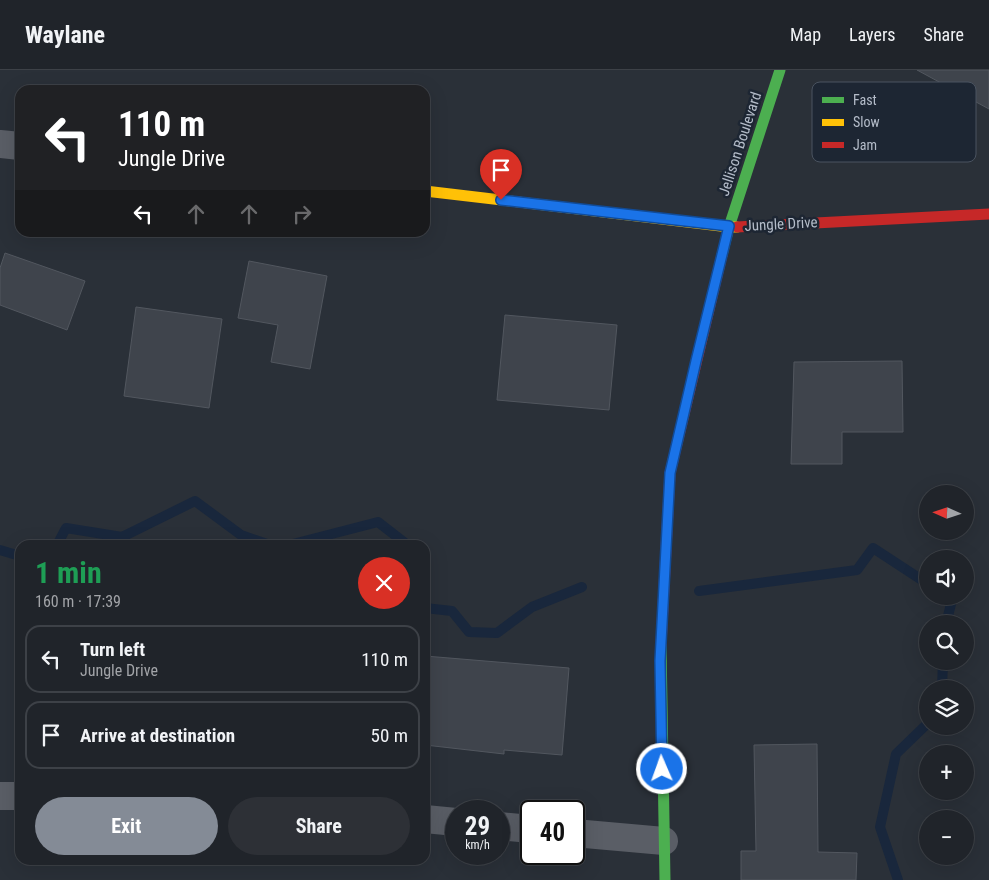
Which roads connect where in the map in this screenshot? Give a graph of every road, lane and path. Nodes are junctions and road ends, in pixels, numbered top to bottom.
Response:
1 (780, 70) edge
2 (0, 144) edge
3 (15, 146) edge
4 (430, 192) edge
5 (989, 214) edge
6 (729, 226) junction
7 (0, 796) edge
8 (15, 796) edge
9 (430, 819) edge
10 (445, 821) edge
11 (585, 834) edge
12 (664, 841) junction
13 (665, 880) edge

1 - 6 street, Jellison Boulevard
2 - 3 street
4 - 6 street, Jungle Drive
5 - 6 street, Jungle Drive
6 - 12 street, Jellison Boulevard
7 - 8 street
9 - 10 street
11 - 12 street
12 - 13 street, Jellison Boulevard

